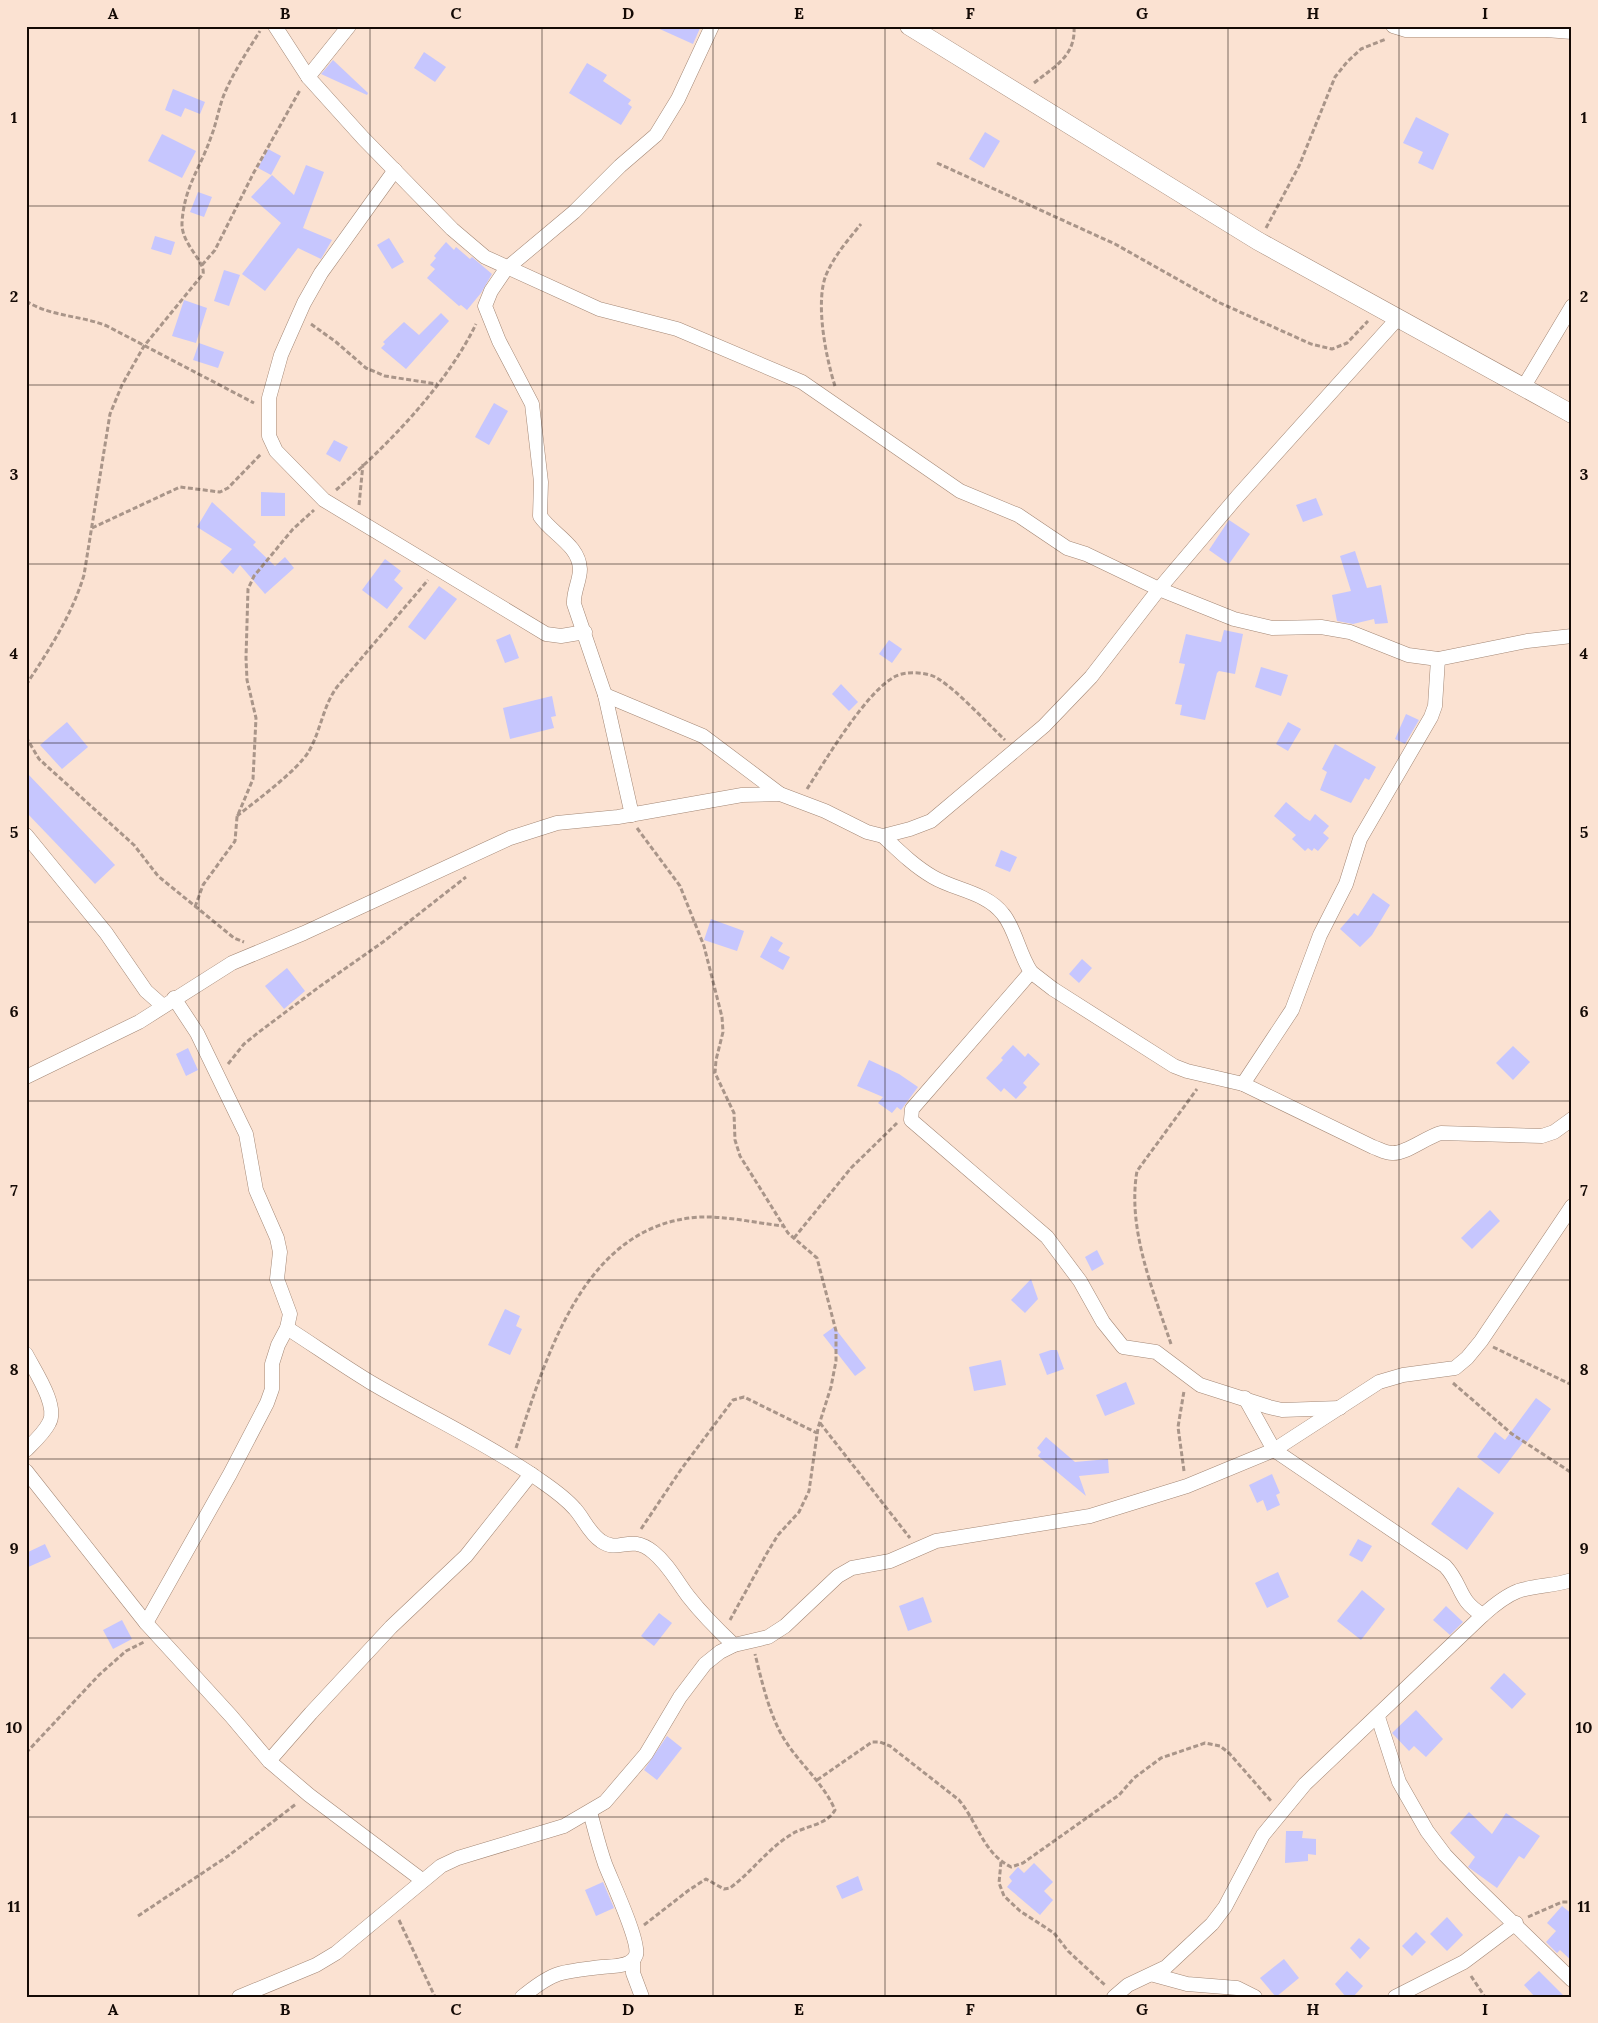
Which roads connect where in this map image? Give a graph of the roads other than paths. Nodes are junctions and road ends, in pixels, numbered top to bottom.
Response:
1 (275, 26) edge
2 (349, 26) edge
3 (712, 26) edge
4 (909, 26) edge
5 (1400, 28) edge
6 (1572, 32) edge
7 (308, 77) junction
8 (395, 170) junction
9 (506, 268) junction
10 (1572, 306) edge
11 (1398, 318) junction
12 (1523, 388) junction
13 (1572, 414) edge
14 (1159, 589) junction
15 (585, 632) junction
16 (1572, 636) edge
17 (1438, 659) junction
18 (606, 695) junction
19 (780, 794) junction
20 (630, 815) junction
21 (26, 835) edge
22 (882, 836) junction
23 (1031, 972) junction
24 (169, 1002) junction
25 (26, 1077) edge
26 (1244, 1084) junction
27 (1572, 1119) edge
28 (1572, 1206) edge
29 (287, 1328) junction
30 (26, 1354) edge
31 (1245, 1398) junction
32 (1340, 1408) junction
33 (26, 1450) edge
34 (1274, 1450) junction
35 (26, 1471) edge
36 (532, 1474) junction
37 (1572, 1580) edge
38 (1483, 1615) junction
39 (146, 1623) junction
40 (734, 1646) junction
41 (1378, 1717) junction
42 (270, 1761) junction
43 (590, 1812) junction
44 (422, 1880) junction
45 (1516, 1923) junction
46 (633, 1960) junction
47 (1154, 1974) junction
48 (1572, 1980) edge
49 (1115, 1996) edge
50 (239, 1997) edge
51 (522, 1997) edge
52 (642, 1997) edge
53 (1255, 1997) edge
54 (1395, 1997) edge

1 - 7 street
2 - 7 street
3 - 9 street
4 - 11 street
5 - 6 street
7 - 8 street
8 - 9 street
8 - 15 street
9 - 14 street
9 - 15 street
10 - 12 street
11 - 12 street
11 - 14 street
12 - 13 street
14 - 17 street
14 - 22 street
15 - 18 street
16 - 17 street
17 - 26 street
18 - 19 street
18 - 20 street
19 - 20 street
19 - 22 street
20 - 24 street
21 - 24 street
22 - 23 street
23 - 26 street
23 - 31 street
24 - 25 street
24 - 29 street
26 - 27 street
28 - 32 street
29 - 36 street
29 - 39 street
30 - 33 street
31 - 32 street
31 - 34 street
32 - 34 street
34 - 38 street
34 - 40 street
35 - 39 street
36 - 40 street
36 - 42 street
37 - 38 street
38 - 41 street
39 - 42 street
40 - 43 street
41 - 45 street
41 - 47 street
42 - 44 street
43 - 44 street
43 - 46 street
44 - 50 street
45 - 48 street
45 - 54 street
46 - 51 street
46 - 52 street
47 - 49 street
47 - 53 street

